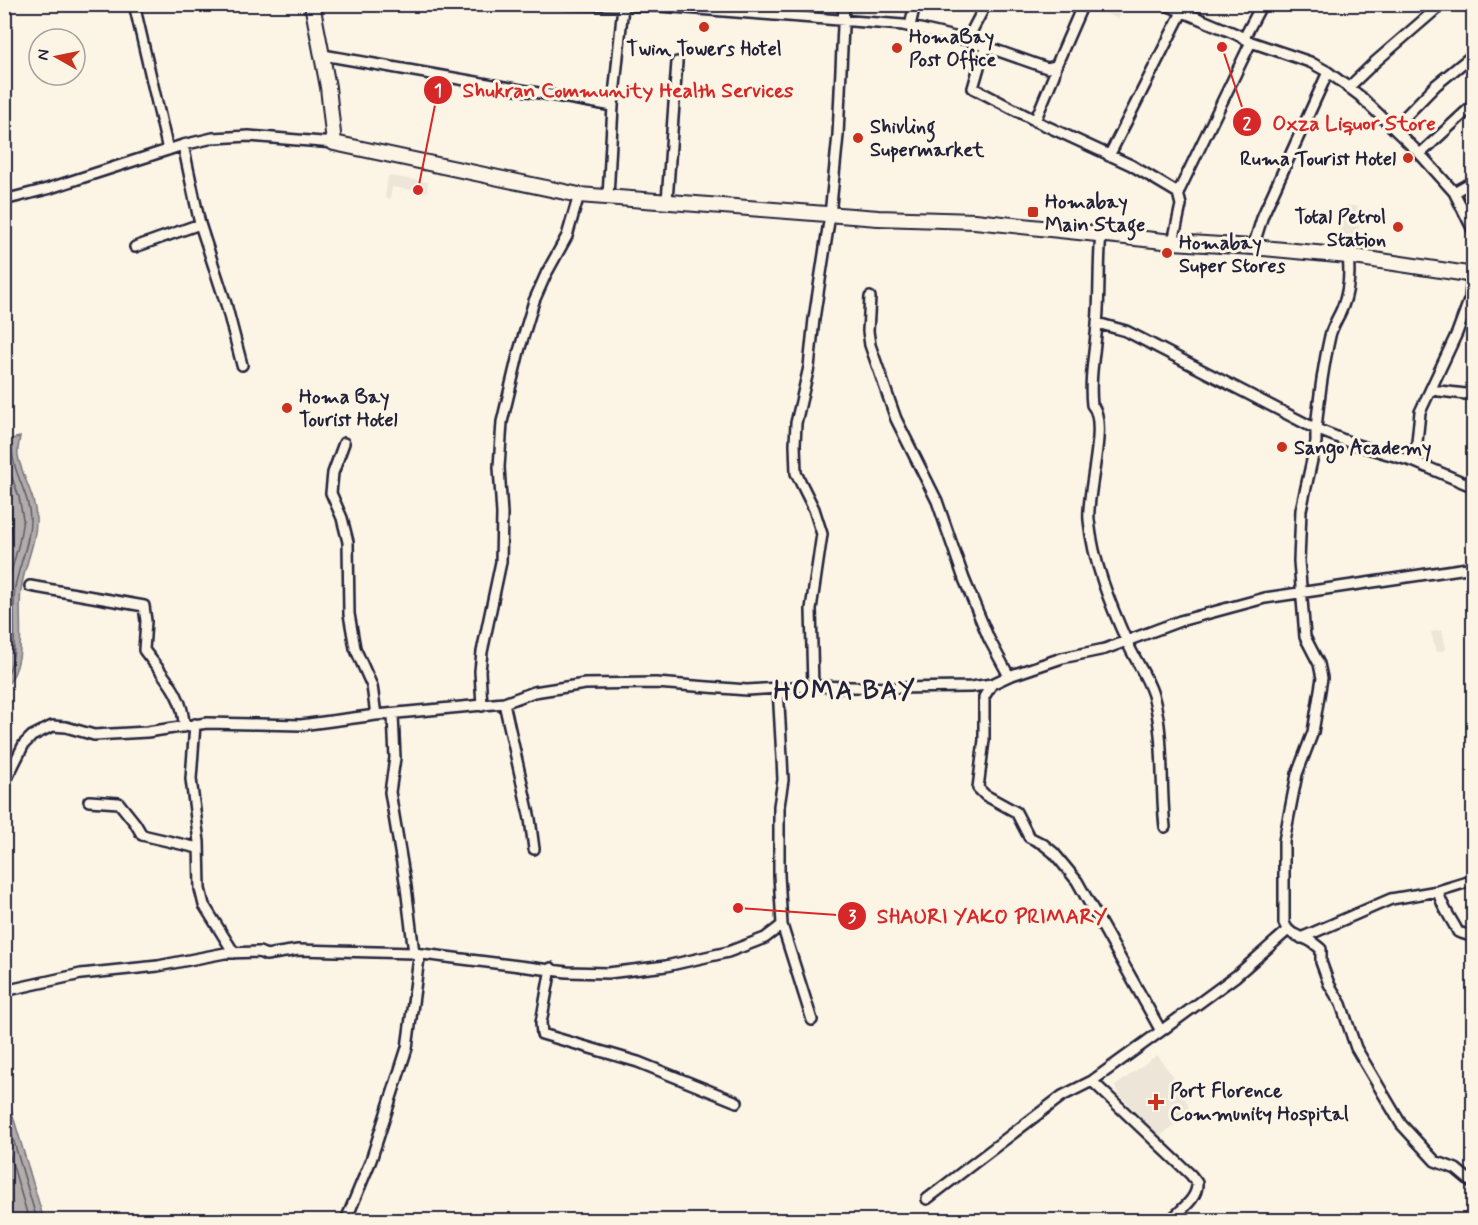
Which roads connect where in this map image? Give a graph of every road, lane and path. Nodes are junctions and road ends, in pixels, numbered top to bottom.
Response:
1 (134, 4) edge
2 (312, 4) edge
3 (566, 4) edge
4 (844, 4) edge
5 (915, 4) edge
6 (986, 4) edge
7 (1083, 4) edge
8 (1164, 4) edge
9 (1262, 4) edge
10 (1442, 4) edge
11 (622, 6) edge
12 (1182, 12) junction
13 (843, 20) junction
14 (910, 27) junction
15 (967, 40) junction
16 (1248, 40) junction
17 (985, 46) junction
18 (1473, 54) edge
19 (323, 55) junction
20 (677, 62) dead end
21 (1056, 66) junction
22 (1328, 72) junction
23 (1348, 88) junction
24 (1473, 104) edge
25 (613, 106) junction
26 (1035, 121) junction
27 (1395, 127) junction
28 (334, 143) junction
29 (183, 145) junction
30 (168, 150) junction
31 (1420, 154) junction
32 (1109, 156) junction
33 (1473, 181) edge
34 (1454, 192) junction
35 (1178, 193) junction
36 (579, 195) junction
37 (608, 197) junction
38 (4, 200) edge
39 (667, 201) junction
40 (830, 215) junction
41 (200, 224) junction
42 (1473, 232) edge
43 (1101, 234) junction
44 (1173, 242) junction
45 (135, 247) dead end
46 (1253, 247) junction
47 (1347, 256) junction
48 (1473, 275) edge
49 (870, 297) dead end
50 (1097, 323) junction
51 (242, 365) dead end
52 (1431, 390) junction
53 (1473, 395) edge
54 (1316, 429) junction
55 (344, 443) dead end
56 (1415, 462) junction
57 (1473, 487) edge
58 (1473, 567) edge
59 (30, 586) dead end
60 (1302, 592) junction
61 (1127, 642) junction
62 (1009, 676) junction
63 (992, 684) junction
64 (810, 686) junction
65 (778, 688) junction
66 (504, 703) junction
67 (482, 706) junction
68 (376, 715) junction
69 (393, 715) junction
70 (195, 724) junction
71 (184, 727) junction
72 (4, 784) edge
73 (89, 801) dead end
74 (1165, 827) dead end
75 (198, 848) junction
76 (534, 849) dead end
77 (1473, 880) edge
78 (1438, 891) junction
79 (782, 925) junction
80 (1287, 931) junction
81 (1473, 937) edge
82 (1301, 938) junction
83 (234, 953) junction
84 (414, 953) junction
85 (551, 968) junction
86 (4, 991) edge
87 (812, 1020) dead end
88 (1161, 1031) junction
89 (1092, 1081) junction
90 (737, 1102) dead end
91 (1473, 1184) edge
92 (927, 1198) dead end
93 (346, 1221) edge
94 (1171, 1221) edge

1 - 30 street
2 - 19 highway
3 - 11 street
4 - 13 street
5 - 14 street
6 - 15 street
7 - 21 street
8 - 12 street
9 - 16 street
10 - 23 street
11 - 13 street
11 - 25 street
12 - 16 street
12 - 32 street
13 - 14 street
13 - 40 street
14 - 15 street
15 - 17 street
16 - 22 street
16 - 35 street
17 - 21 street
17 - 26 street
18 - 27 street
19 - 25 street
19 - 28 highway
20 - 39 street
21 - 26 street
22 - 23 street
22 - 46 street
23 - 27 street
24 - 31 street
25 - 37 street
26 - 32 street
27 - 31 street
28 - 29 street
28 - 36 highway
29 - 30 street
29 - 41 street
30 - 38 street
31 - 34 street
32 - 35 street
33 - 34 street
34 - 42 street
35 - 44 street
36 - 37 highway
36 - 67 street
37 - 39 highway
39 - 40 highway
40 - 43 highway
40 - 64 street
41 - 45 street
41 - 51 street
43 - 44 highway
43 - 50 street
44 - 46 highway
46 - 47 highway
47 - 48 highway
47 - 54 street
48 - 52 street
49 - 62 street
50 - 54 street
50 - 61 street
52 - 53 street
52 - 56 street
54 - 56 street
54 - 60 street
55 - 68 street
56 - 57 street
58 - 60 street
59 - 71 street
60 - 61 street
60 - 80 street
61 - 62 street
61 - 74 street
62 - 63 street
63 - 64 street
63 - 88 street
64 - 65 street
65 - 66 street
65 - 79 street
66 - 67 street
66 - 76 street
67 - 69 street
68 - 69 street
68 - 70 street
69 - 84 street
70 - 71 street
70 - 75 street
71 - 72 street
73 - 75 street
75 - 83 street
77 - 78 street
78 - 81 street
78 - 82 street
79 - 85 street
79 - 87 street
80 - 82 street
80 - 88 street
82 - 91 street
83 - 84 street
83 - 86 street
84 - 85 street
84 - 93 street
85 - 90 street
88 - 89 street
89 - 92 street
89 - 94 street

